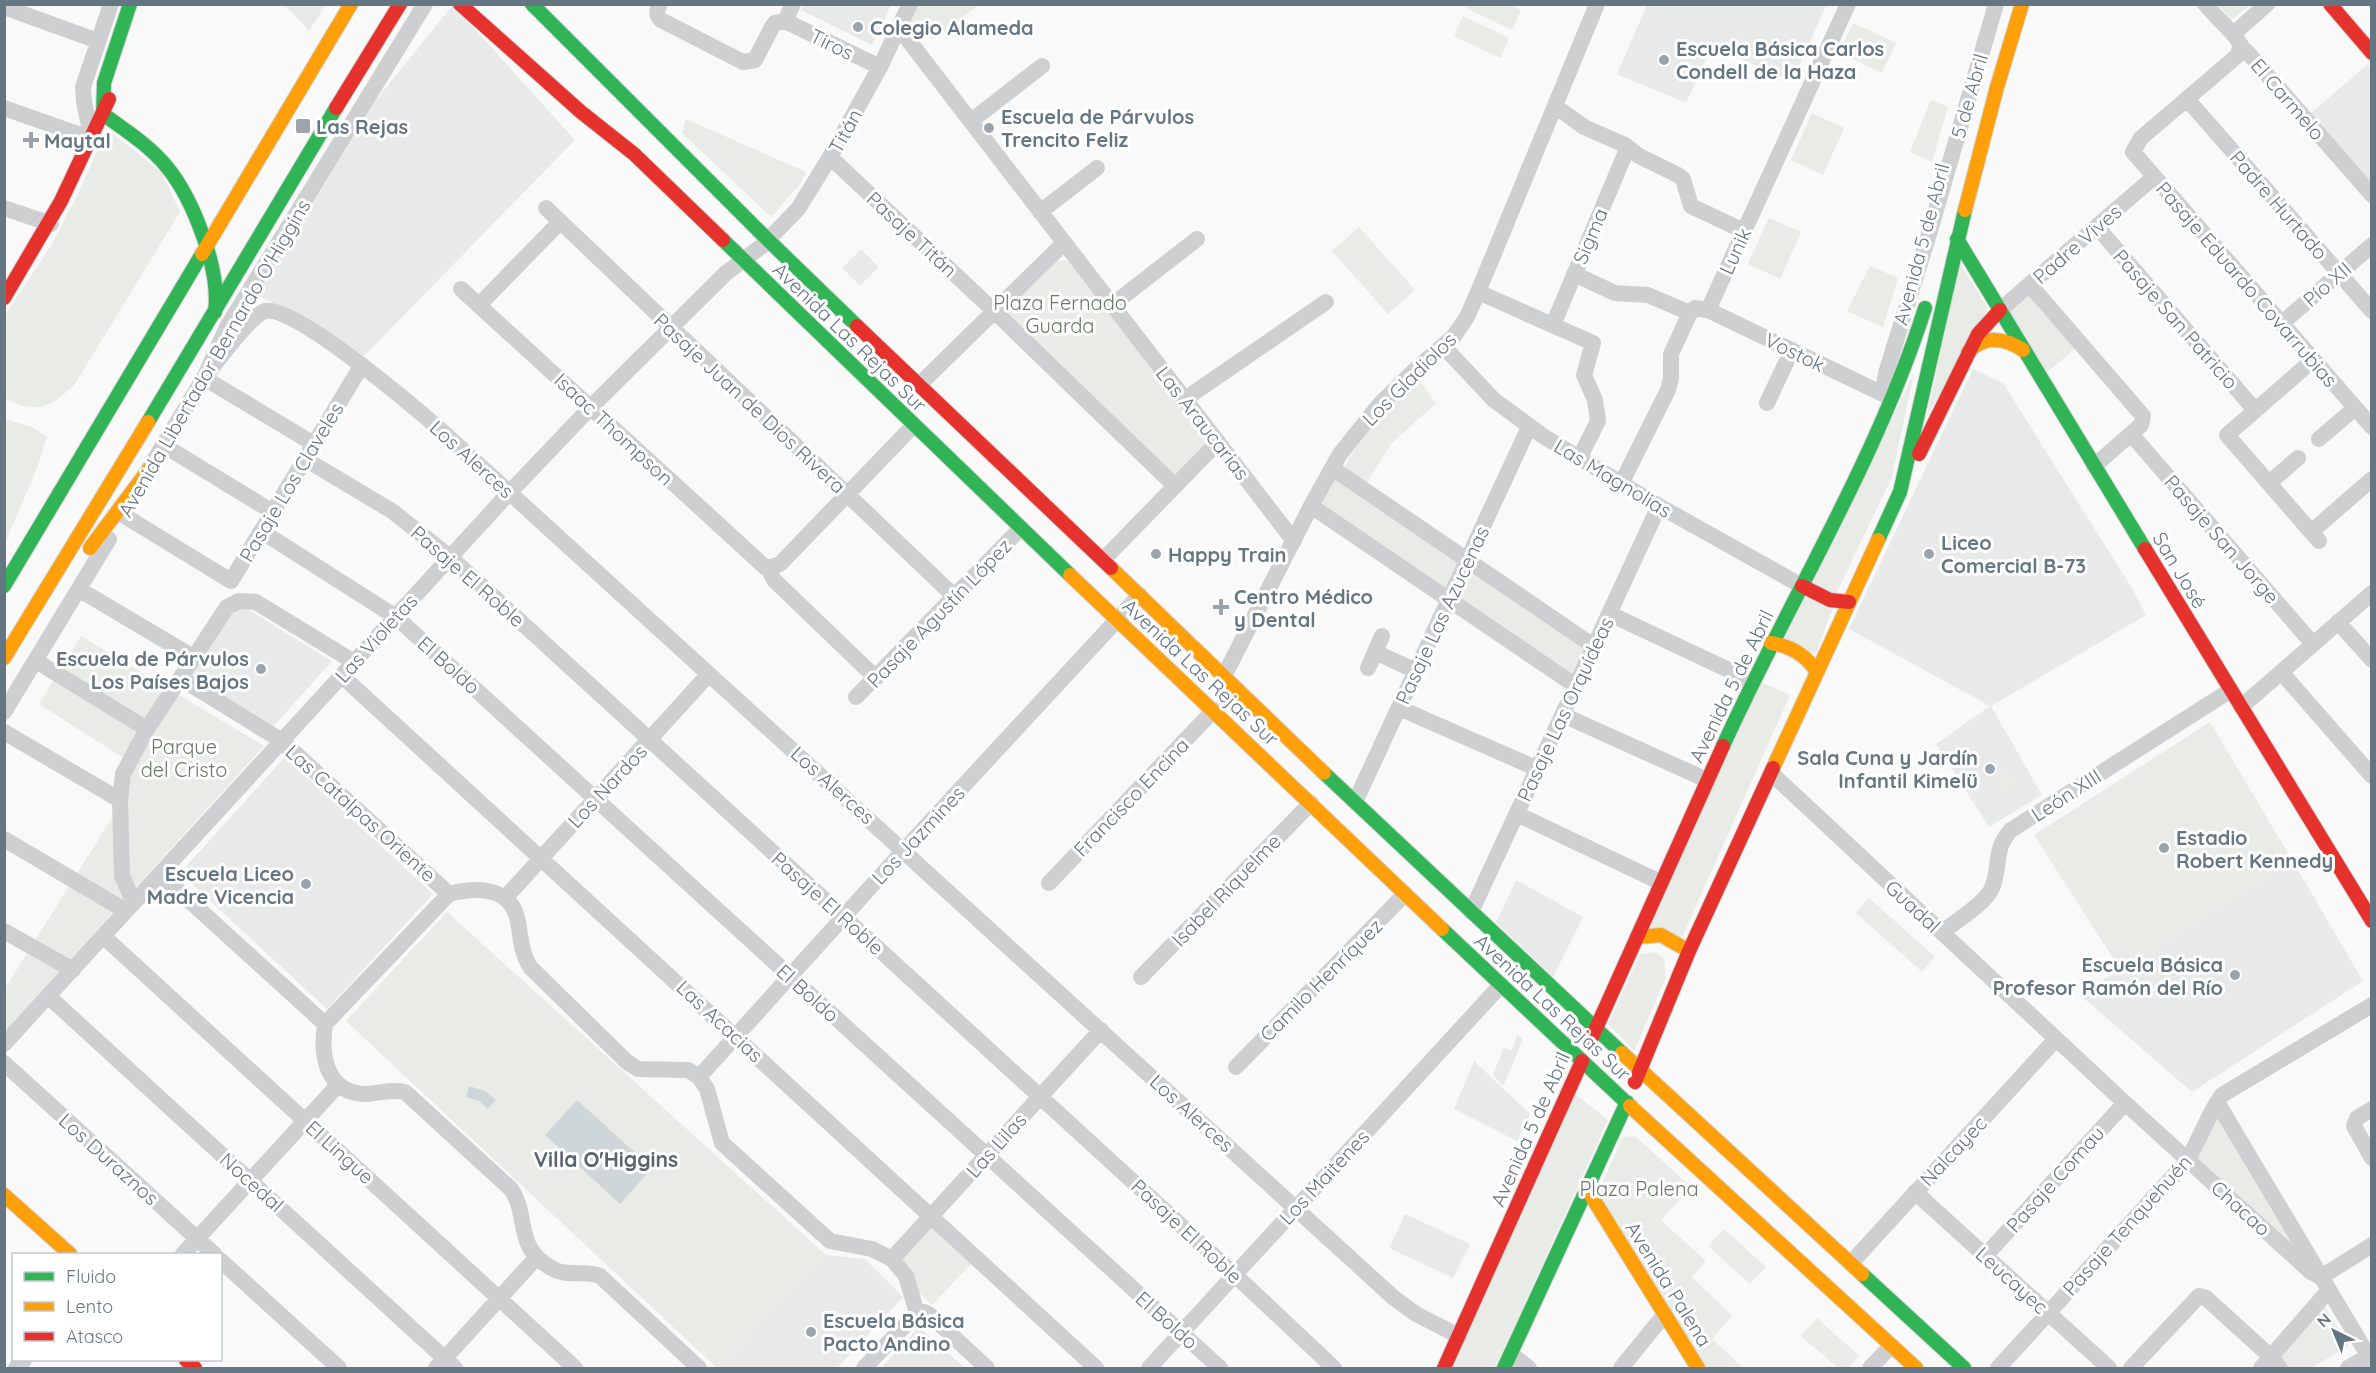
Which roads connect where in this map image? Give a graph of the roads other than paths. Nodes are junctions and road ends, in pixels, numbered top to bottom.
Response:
1 (111, 4) edge
2 (130, 4) edge
3 (142, 4) edge
4 (351, 4) edge
5 (400, 4) edge
6 (425, 4) edge
7 (460, 4) edge
8 (532, 4) edge
9 (793, 4) edge
10 (910, 4) edge
11 (1597, 4) edge
12 (1848, 4) edge
13 (1996, 4) edge
14 (2009, 4) edge
15 (2022, 4) edge
16 (2205, 4) edge
17 (2267, 4) edge
18 (2330, 4) edge
19 (4, 7) edge
20 (661, 12) edge
21 (785, 21) junction
22 (899, 28) junction
23 (98, 41) junction
24 (2238, 42) junction
25 (2372, 53) edge
26 (1042, 66) dead end
27 (880, 67) junction
28 (2187, 99) junction
29 (1555, 106) junction
30 (4, 108) edge
31 (103, 114) junction
32 (971, 122) junction
33 (92, 139) junction
34 (1628, 147) junction
35 (830, 158) junction
36 (1097, 168) dead end
37 (2154, 177) junction
38 (2372, 195) edge
39 (4, 208) edge
40 (546, 208) dead end
41 (1040, 212) junction
42 (560, 222) junction
43 (51, 224) junction
44 (1946, 227) dead end
45 (2097, 227) junction
46 (1744, 231) junction
47 (713, 232) junction
48 (1197, 239) dead end
49 (1957, 239) junction
50 (765, 243) junction
51 (1065, 243) junction
52 (2372, 245) edge
53 (206, 247) junction
54 (742, 261) junction
55 (1574, 274) junction
56 (2339, 274) junction
57 (2030, 285) junction
58 (461, 289) dead end
59 (1478, 292) junction
60 (1928, 296) dead end
61 (4, 298) edge
62 (1326, 302) dead end
63 (479, 305) junction
64 (1112, 305) junction
65 (1708, 310) junction
66 (2001, 310) junction
67 (994, 311) junction
68 (2372, 311) edge
69 (1690, 312) junction
70 (214, 315) junction
71 (2282, 324) junction
72 (1553, 325) junction
73 (671, 328) junction
74 (1443, 346) junction
75 (1792, 350) junction
76 (2023, 350) junction
77 (1968, 352) junction
78 (2313, 360) junction
79 (362, 365) junction
80 (204, 378) junction
81 (919, 385) junction
82 (1883, 394) junction
83 (1185, 399) junction
84 (1767, 403) dead end
85 (591, 407) junction
86 (2355, 408) junction
87 (2255, 410) junction
88 (1887, 412) junction
89 (914, 425) junction
90 (1529, 427) junction
91 (2372, 427) edge
92 (2131, 434) junction
93 (2319, 439) dead end
94 (1218, 442) junction
95 (314, 444) junction
96 (163, 445) junction
97 (2298, 458) dead end
98 (305, 459) junction
99 (1579, 459) junction
100 (2094, 466) junction
101 (1332, 468) junction
102 (149, 469) junction
103 (2372, 479) edge
104 (2269, 483) junction
105 (1621, 484) junction
106 (1175, 486) junction
107 (1900, 492) junction
108 (509, 493) junction
109 (848, 495) junction
110 (1311, 506) junction
111 (1659, 506) junction
112 (273, 512) junction
113 (123, 515) junction
114 (1021, 528) junction
115 (261, 531) junction
116 (1294, 541) junction
117 (450, 557) junction
118 (1103, 560) junction
119 (1467, 561) junction
120 (768, 568) junction
121 (231, 581) junction
122 (4, 586) edge
123 (1802, 586) junction
124 (80, 590) junction
125 (2372, 593) edge
126 (1140, 595) junction
127 (954, 596) junction
128 (1449, 600) junction
129 (238, 601) junction
130 (1849, 602) junction
131 (1610, 614) junction
132 (396, 616) junction
133 (1117, 620) junction
134 (2338, 622) junction
135 (1382, 636) dead end
136 (1771, 644) junction
137 (2313, 644) junction
138 (1595, 646) junction
139 (1375, 652) junction
140 (193, 657) junction
141 (4, 659) edge
142 (2372, 660) edge
143 (36, 661) junction
144 (354, 662) junction
145 (1368, 668) dead end
146 (1416, 671) junction
147 (1817, 672) junction
148 (2281, 672) junction
149 (709, 674) junction
150 (342, 676) junction
151 (1224, 676) junction
152 (180, 678) junction
153 (876, 678) junction
154 (1752, 681) junction
155 (1576, 686) junction
156 (2231, 690) junction
157 (856, 697) dead end
158 (2241, 707) junction
159 (1399, 708) junction
160 (1214, 710) junction
161 (4, 712) edge
162 (1563, 715) junction
163 (147, 729) junction
164 (4, 732) edge
165 (650, 740) junction
166 (282, 741) junction
167 (1538, 769) junction
168 (1770, 773) junction
169 (2372, 776) edge
170 (1707, 780) junction
171 (596, 799) junction
172 (120, 800) junction
173 (1355, 802) junction
174 (1311, 803) junction
175 (1516, 814) junction
176 (4, 839) edge
177 (904, 850) junction
178 (541, 858) junction
179 (160, 874) junction
180 (1662, 883) junction
181 (1049, 884) dead end
182 (449, 894) junction
183 (1405, 894) junction
184 (505, 898) junction
185 (130, 907) junction
186 (1471, 912) junction
187 (843, 917) junction
188 (2372, 921) edge
189 (4, 930) edge
190 (1942, 933) junction
191 (103, 936) junction
192 (1638, 937) junction
193 (1689, 951) junction
194 (73, 970) junction
195 (790, 976) junction
196 (1141, 976) dead end
197 (1500, 986) junction
198 (48, 996) junction
199 (2372, 1005) edge
200 (325, 1024) junction
201 (11, 1027) edge
202 (1596, 1029) junction
203 (1101, 1030) junction
204 (736, 1036) junction
205 (2056, 1039) junction
206 (4, 1044) edge
207 (1582, 1061) junction
208 (4, 1063) edge
209 (1236, 1067) dead end
210 (1641, 1069) junction
211 (699, 1077) junction
212 (338, 1085) junction
213 (1040, 1097) junction
214 (1627, 1102) junction
215 (2217, 1102) junction
216 (2125, 1103) junction
217 (2372, 1109) edge
218 (305, 1121) junction
219 (987, 1155) junction
220 (2372, 1158) edge
221 (2188, 1160) junction
222 (250, 1181) junction
223 (1587, 1189) junction
224 (1916, 1192) junction
225 (4, 1195) edge
226 (1296, 1208) junction
227 (931, 1216) junction
228 (197, 1239) junction
229 (2372, 1245) edge
230 (69, 1253) edge
231 (184, 1253) edge
232 (213, 1253) edge
233 (1985, 1256) junction
234 (537, 1257) junction
235 (892, 1259) junction
236 (222, 1262) edge
237 (1851, 1263) junction
238 (1235, 1275) junction
239 (2325, 1284) junction
240 (500, 1298) junction
241 (917, 1313) junction
242 (2048, 1313) junction
243 (1665, 1314) junction
244 (1182, 1333) junction
245 (1459, 1336) junction
246 (1891, 1346) junction
247 (2370, 1357) edge
248 (1507, 1361) edge
249 (2270, 1364) edge
250 (445, 1365) edge
251 (339, 1368) edge
252 (576, 1368) edge
253 (699, 1368) edge
254 (864, 1368) edge
255 (987, 1368) edge
256 (1096, 1368) edge
257 (1149, 1368) edge
258 (1220, 1368) edge
259 (1334, 1368) edge
260 (1444, 1368) edge
261 (1529, 1368) edge
262 (1622, 1368) edge
263 (1698, 1368) edge
264 (1870, 1368) edge
265 (1916, 1368) edge
266 (1964, 1368) edge
267 (1998, 1368) edge
268 (2109, 1368) edge
269 (2131, 1368) edge
270 (2348, 1368) edge

1 - 23 street
2 - 31 main road
3 - 31 main road
4 - 53 main road
5 - 70 main road, Avenida Libertador Bernardo O'Higgins
6 - 80 street, Avenida Libertador Bernardo O'Higgins
7 - 47 main road, Avenida Las Rejas Sur
8 - 50 main road, Avenida Las Rejas Sur
9 - 21 street
10 - 22 street, Titán
11 - 29 street, Los Gladiolos
12 - 46 street, Lunik
13 - 82 street, 5 de Abril
14 - 44 main road, Avenida 5 de Abril
15 - 49 main road, Avenida 5 de Abril
16 - 24 street, El Carmelo
17 - 24 street
18 - 25 main road
19 - 23 street
20 - 21 street
21 - 27 street, Tiros
22 - 27 street, Titán
22 - 32 street, Las Araucarias
23 - 33 street
24 - 28 street
24 - 38 street, El Carmelo
26 - 32 street
27 - 35 street, Titán
28 - 37 street, Pasaje Eduardo Covarrubias
28 - 56 street, Padre Hurtado
29 - 34 street
29 - 59 street, Los Gladiolos
30 - 33 street
31 - 33 main road
31 - 53 main road
32 - 41 street, Las Araucarias
33 - 43 main road
34 - 46 street
34 - 55 street, Sigma
35 - 50 street, Titán
35 - 67 street, Pasaje Titán
36 - 41 street
37 - 45 street, Padre Vives
37 - 71 street, Pasaje Eduardo Covarrubias
39 - 43 street
40 - 42 street, Pasaje Juan de Dios Rivera
41 - 51 street, Las Araucarias
42 - 63 street
42 - 73 street, Pasaje Juan de Dios Rivera
43 - 61 main road
45 - 57 street, Padre Vives
45 - 87 street, Pasaje San Patricio
46 - 65 street, Lunik
47 - 50 main road
47 - 54 main road, Avenida Las Rejas Sur
48 - 64 street
49 - 66 main road, San José
49 - 107 main road, Avenida 5 de Abril
50 - 54 street, Las Violetas
50 - 81 main road, Avenida Las Rejas Sur
51 - 64 street, Las Araucarias
51 - 67 street
52 - 56 street, Pío XII
53 - 70 main road
53 - 122 main road
54 - 73 street, Las Violetas
54 - 89 main road, Avenida Las Rejas Sur
55 - 69 street
55 - 72 street, Sigma
56 - 68 street, Padre Hurtado
56 - 71 street, Pío XII
57 - 66 street, Padre Vives
57 - 92 street
58 - 63 street, Isaac Thompson
59 - 72 street
59 - 74 street, Los Gladiolos
60 - 88 main road, Avenida 5 de Abril
62 - 83 street
63 - 85 street, Isaac Thompson
64 - 83 street, Las Araucarias
65 - 69 street
65 - 75 street, Vostok
66 - 76 main road, San José
66 - 77 main road
67 - 81 street
67 - 106 street
69 - 105 street
70 - 141 main road, Avenida Libertador Bernardo O'Higgins
71 - 78 street, Pasaje Eduardo Covarrubias
72 - 99 street
73 - 85 street, Las Violetas
73 - 109 street, Pasaje Juan de Dios Rivera
74 - 90 street, Las Magnolias
74 - 101 street, Los Gladiolos
75 - 82 street, Vostok
75 - 84 street
76 - 77 main road
76 - 100 main road, San José
77 - 107 main road
78 - 86 street, Pasaje Eduardo Covarrubias
78 - 87 street
79 - 80 street, Los Alerces
79 - 95 street, Pasaje Los Claveles
79 - 108 street, Los Alerces
80 - 95 street
80 - 96 street, Avenida Libertador Bernardo O'Higgins
81 - 118 main road, Avenida Las Rejas Sur
82 - 88 main road
83 - 94 street, Las Araucarias
85 - 108 street, Las Violetas
85 - 120 street, Isaac Thompson
86 - 91 street, Pasaje Eduardo Covarrubias
86 - 93 street
87 - 104 street
88 - 123 main road, Avenida 5 de Abril
89 - 109 street
89 - 114 main road, Avenida Las Rejas Sur
90 - 99 street, Las Magnolias
90 - 119 street, Pasaje Las Azucenas
92 - 100 street
92 - 137 street, Pasaje San Jorge
94 - 106 street
94 - 116 street, Las Araucarias
95 - 98 street, Pasaje Los Claveles
96 - 102 street, Avenida Libertador Bernardo O'Higgins
96 - 112 street
97 - 104 street
98 - 112 street, Pasaje Los Claveles
98 - 117 street, Pasaje El Roble
99 - 105 street, Las Magnolias
100 - 156 main road, San José
101 - 110 street, Los Gladiolos
101 - 119 street
102 - 113 street, Avenida Libertador Bernardo O'Higgins
102 - 141 main road
103 - 104 street
105 - 111 street, Las Magnolias
106 - 118 street
107 - 130 main road, Avenida 5 de Abril
108 - 117 street, Las Violetas
108 - 149 street, Los Alerces
109 - 120 street
109 - 127 street, Pasaje Juan de Dios Rivera
110 - 116 street, Los Gladiolos
110 - 128 street
111 - 123 street, Las Magnolias
111 - 131 street, Pasaje Las Orquídeas
112 - 115 street, Pasaje Los Claveles
113 - 121 street
113 - 124 street, Avenida Libertador Bernardo O'Higgins
114 - 127 street, Pasaje Agustín López
114 - 133 main road, Avenida Las Rejas Sur
115 - 121 street, Pasaje Los Claveles
115 - 132 street, El Boldo
116 - 151 street, Los Gladiolos
117 - 132 street, Las Violetas
117 - 165 street, Pasaje El Roble
118 - 126 main road, Avenida Las Rejas Sur
119 - 128 street, Pasaje Las Azucenas
119 - 138 street
120 - 153 street, Isaac Thompson
121 - 129 street, Pasaje Los Claveles
123 - 130 main road
123 - 136 main road, Avenida 5 de Abril
124 - 140 street
124 - 143 street, Avenida Libertador Bernardo O'Higgins
125 - 134 street
126 - 133 street, Los Jazmines
126 - 151 main road, Avenida Las Rejas Sur
127 - 153 street, Pasaje Agustín López
128 - 146 street, Pasaje Las Azucenas
128 - 155 street
129 - 140 street
129 - 144 street
130 - 147 main road, Avenida 5 de Abril
131 - 138 street, Pasaje Las Orquídeas
131 - 154 street
132 - 144 street, Las Violetas
132 - 171 street, El Boldo
133 - 160 main road, Avenida Las Rejas Sur
133 - 177 street, Los Jazmines
134 - 137 street
134 - 142 street
135 - 139 street
136 - 147 main road
136 - 154 main road, Avenida 5 de Abril
137 - 148 street
138 - 155 street, Pasaje Las Orquídeas
139 - 145 street
139 - 146 street
140 - 152 street
143 - 161 street, Avenida Libertador Bernardo O'Higgins
143 - 163 street
144 - 150 street, Las Violetas
146 - 159 street, Pasaje Las Azucenas
147 - 168 main road, Avenida 5 de Abril
148 - 158 street
148 - 169 street
149 - 165 street, Los Nardos
149 - 177 street, Los Alerces
150 - 166 street, Las Violetas
150 - 178 street, Las Acacias
151 - 173 main road, Avenida Las Rejas Sur
152 - 163 street
152 - 166 street, Las Catalpas Oriente
153 - 157 street, Pasaje Agustín López
154 - 170 main road, Avenida 5 de Abril
155 - 162 street, Pasaje Las Orquídeas
156 - 158 main road, San José
156 - 190 street, León XIII
158 - 188 main road, San José
159 - 167 street
159 - 173 street, Pasaje Las Azucenas
160 - 174 main road, Avenida Las Rejas Sur
160 - 181 street, Francisco Encina
162 - 167 street, Pasaje Las Orquídeas
162 - 170 street
163 - 172 street
164 - 172 street
165 - 171 street, Los Nardos
165 - 187 street, Pasaje El Roble
166 - 179 street, Las Violetas
166 - 182 street, Las Catalpas Oriente
167 - 175 street, Pasaje Las Orquídeas
168 - 190 street, Guadal
168 - 193 main road, Avenida 5 de Abril
170 - 180 main road, Avenida 5 de Abril
171 - 178 street, Los Nardos
171 - 195 street, El Boldo
172 - 185 street
173 - 186 main road, Avenida Las Rejas Sur
174 - 183 main road, Avenida Las Rejas Sur
174 - 196 street, Isabel Riquelme
175 - 180 street
175 - 186 street, Pasaje Las Orquídeas
176 - 185 street
177 - 187 street, Los Jazmines
177 - 203 street, Los Alerces
178 - 184 street, Los Nardos
178 - 204 street, Las Acacias
179 - 185 street, Las Violetas
179 - 200 street
180 - 192 main road, Avenida 5 de Abril
182 - 184 street, Las Catalpas Oriente
182 - 200 street
183 - 197 main road, Avenida Las Rejas Sur
183 - 209 street, Camilo Henríquez
184 - 211 street
185 - 191 street, Las Violetas
186 - 202 main road, Avenida Las Rejas Sur
187 - 195 street, Los Jazmines
187 - 213 street, Pasaje El Roble
189 - 194 street
190 - 205 street, Guadal
191 - 194 street, Las Violetas
191 - 218 street, El Lingue
192 - 193 main road
192 - 202 main road, Avenida 5 de Abril
193 - 210 main road, Avenida 5 de Abril
194 - 198 street, Las Violetas
195 - 204 street, Los Jazmines
195 - 219 street, El Boldo
197 - 207 main road, Avenida Las Rejas Sur
197 - 226 street, Los Maitenes
198 - 201 street, Las Violetas
198 - 222 street, Nocedal
199 - 215 street, Pasaje Tenquehuén
200 - 212 street
201 - 206 street, Las Violetas
202 - 207 main road, Avenida 5 de Abril
202 - 210 main road, Avenida Las Rejas Sur
203 - 213 street, Las Lilas
203 - 226 street, Los Alerces
204 - 211 street, Los Jazmines
204 - 227 street, Las Acacias
205 - 216 street, Chacao
205 - 224 street, Nalcayec
207 - 214 main road, Avenida Las Rejas Sur
207 - 245 main road, Avenida 5 de Abril
208 - 228 street, Los Duraznos
210 - 214 main road, Avenida 5 de Abril
210 - 237 main road, Avenida Las Rejas Sur
211 - 235 street
212 - 218 street
212 - 234 street
213 - 219 street, Las Lilas
213 - 238 street, Pasaje El Roble
214 - 223 main road, Avenida 5 de Abril
214 - 246 main road, Avenida Las Rejas Sur
215 - 221 street, Pasaje Tenquehuén
215 - 239 street
216 - 221 street, Chacao
216 - 233 street, Pasaje Comau
217 - 220 street
218 - 222 street
218 - 240 street, El Lingue
219 - 227 street, Las Lilas
219 - 244 street, El Boldo
221 - 239 street, Chacao
221 - 242 street, Pasaje Tenquehuén
222 - 228 street
222 - 250 street, Nocedal
223 - 243 main road, Avenida Palena
223 - 248 main road, Avenida 5 de Abril
224 - 233 street, Leucayec
224 - 237 street, Nalcayec
225 - 230 main road
226 - 238 street, Los Maitenes
226 - 245 street, Los Alerces
227 - 235 street, Las Lilas
227 - 256 street, Las Acacias
228 - 231 street
228 - 232 street, Los Duraznos
229 - 239 street
233 - 242 street, Leucayec
234 - 240 street
234 - 253 street
235 - 241 street
236 - 251 street
237 - 266 main road, Avenida Las Rejas Sur
238 - 244 street, Los Maitenes
238 - 259 street, Pasaje El Roble
239 - 247 street
239 - 249 street
240 - 250 street
240 - 252 street, El Lingue
241 - 254 street
241 - 255 street
242 - 267 street, Pasaje Tenquehuén
242 - 268 street, Leucayec
243 - 262 street
243 - 263 main road, Avenida Palena
244 - 257 street, Los Maitenes
244 - 258 street, El Boldo
245 - 260 main road, Avenida 5 de Abril
246 - 264 street
246 - 265 main road, Avenida Las Rejas Sur
247 - 270 street
248 - 261 street
249 - 269 street

